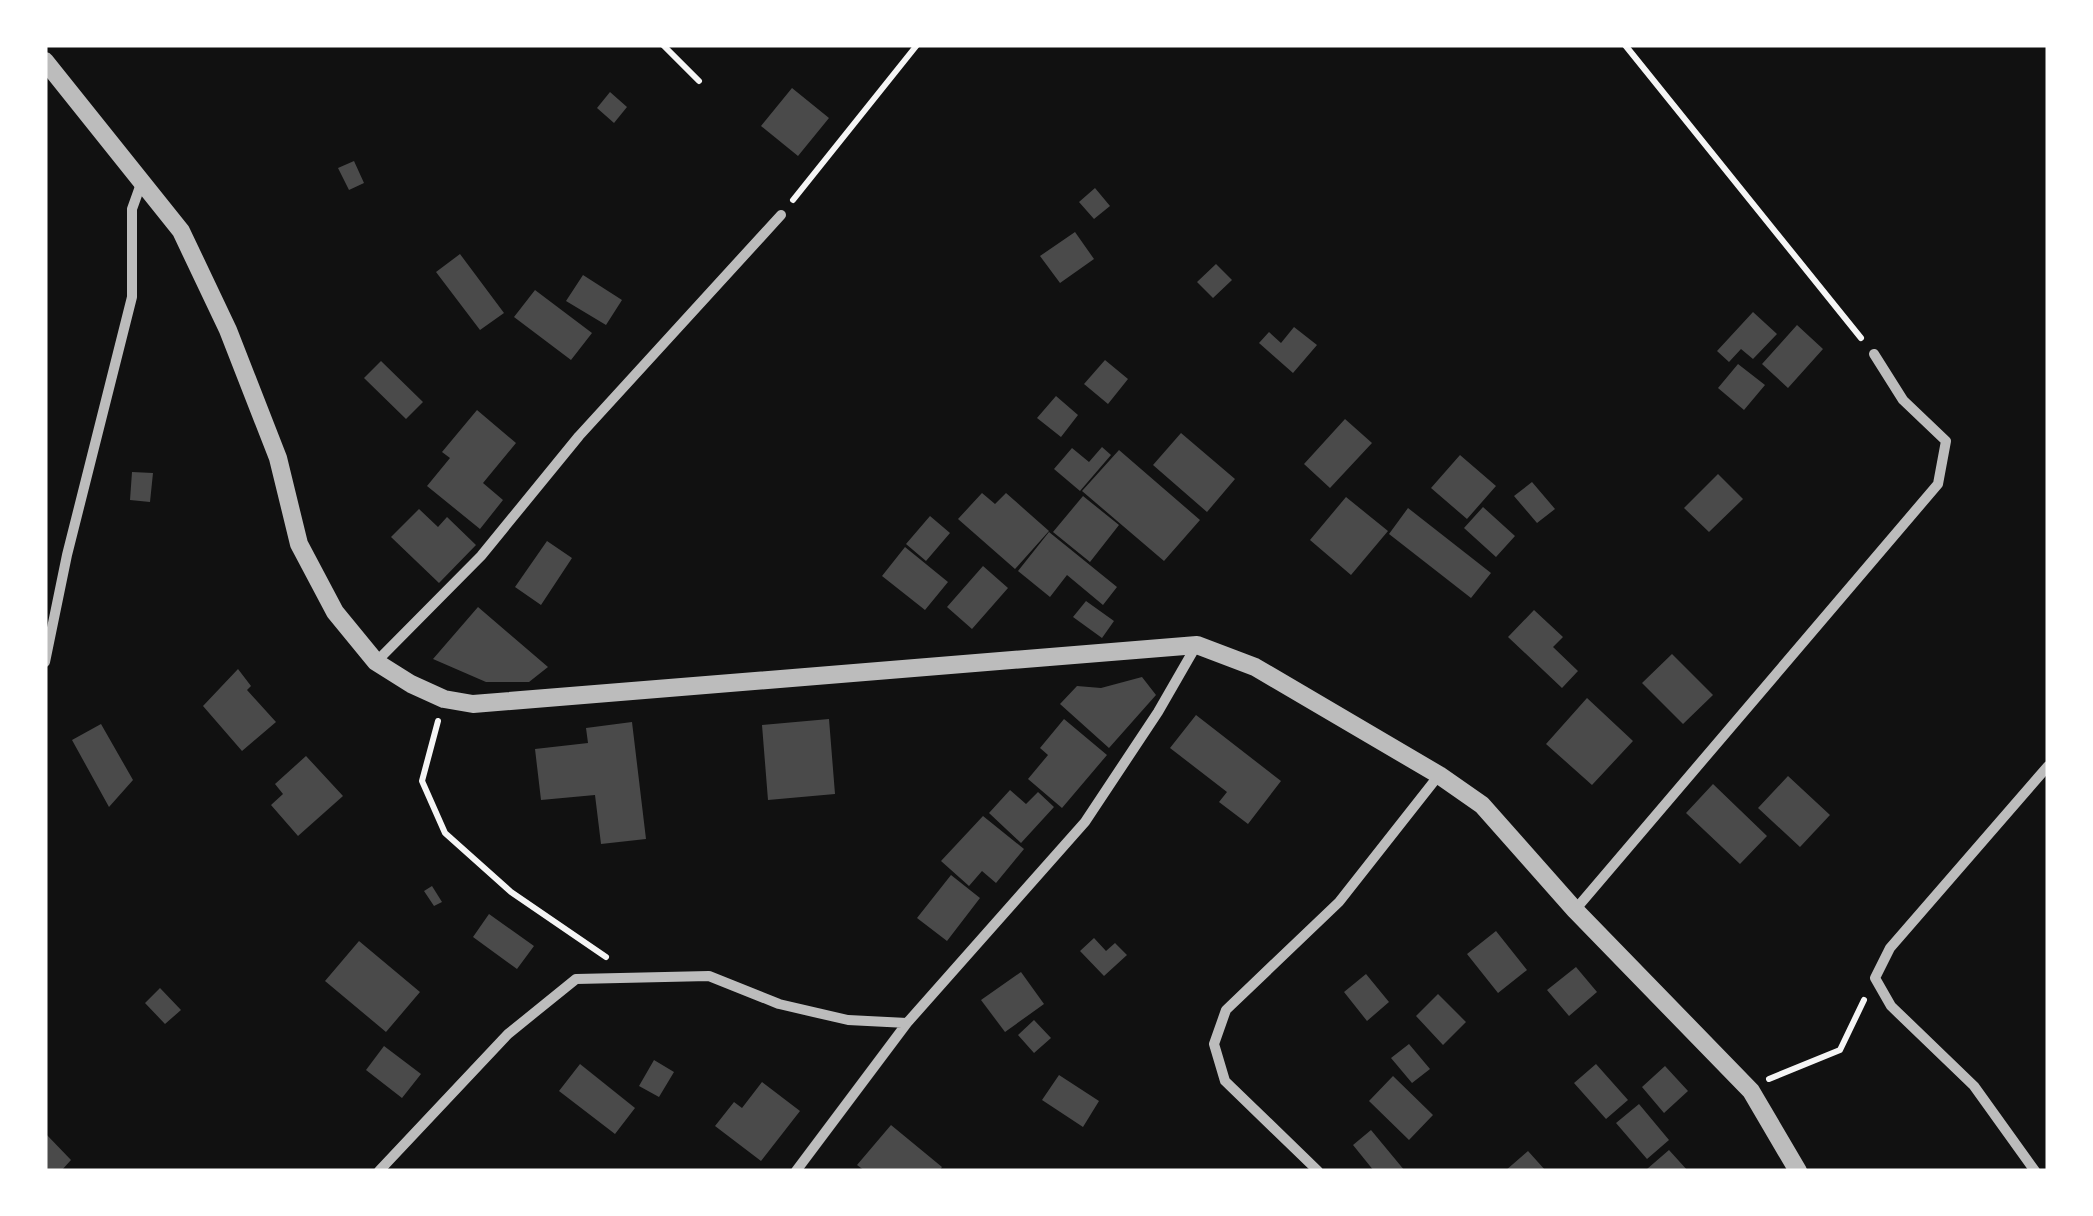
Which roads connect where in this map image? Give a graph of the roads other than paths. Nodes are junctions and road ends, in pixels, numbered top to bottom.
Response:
1 (45, 61) edge
2 (142, 180) junction
3 (781, 215) road end
4 (1874, 354) road end
5 (1197, 645) junction
6 (45, 662) edge
7 (376, 662) junction
8 (2048, 766) edge
9 (1439, 776) junction
10 (1575, 910) junction
11 (908, 1022) junction
12 (379, 1171) edge
13 (796, 1171) edge
14 (1318, 1171) edge
15 (1798, 1171) edge
16 (2035, 1171) edge

1 - 2 street
2 - 6 street
2 - 7 street
3 - 7 street
4 - 10 street
5 - 7 street
5 - 9 street
5 - 11 street
8 - 16 street
9 - 10 street
9 - 14 street
10 - 15 street
11 - 12 street
11 - 13 street

